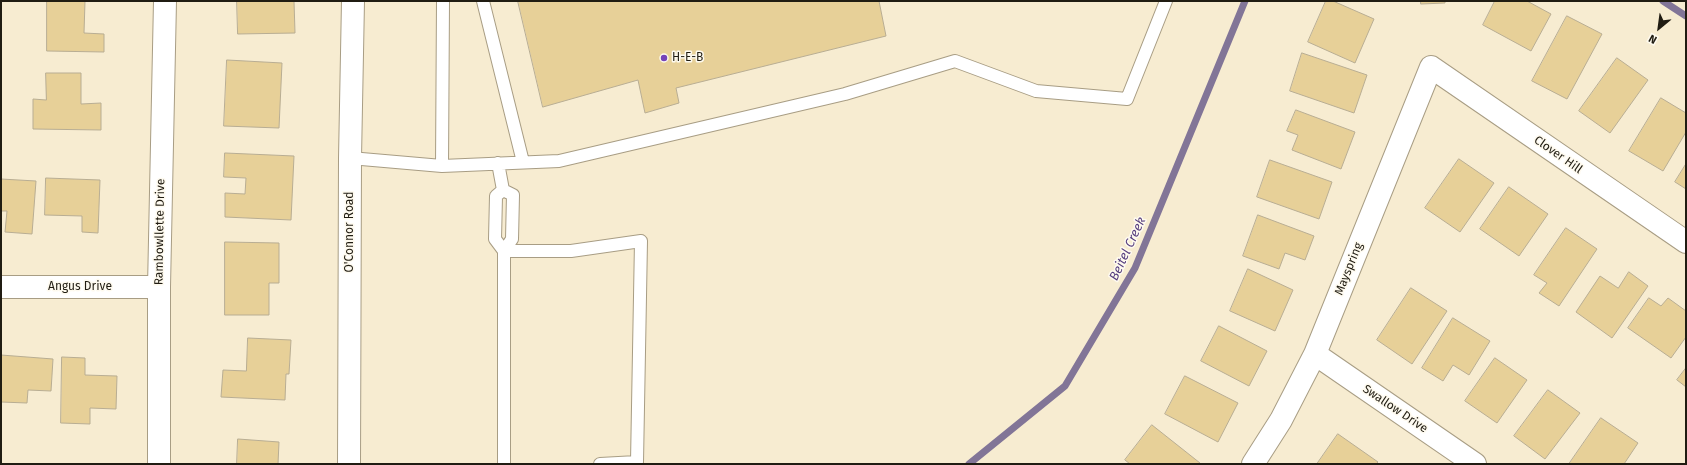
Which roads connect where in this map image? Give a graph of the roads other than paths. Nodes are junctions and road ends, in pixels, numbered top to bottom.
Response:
1 (165, 1) edge
2 (353, 1) edge
3 (443, 1) edge
4 (483, 1) edge
5 (1166, 1) edge
6 (1430, 67) joint
7 (350, 158) junction
8 (522, 162) junction
9 (498, 163) junction
10 (442, 166) junction
11 (503, 190) junction
12 (1686, 242) edge
13 (504, 251) junction
14 (1, 287) edge
15 (159, 287) junction
16 (1315, 354) junction
17 (159, 464) edge
18 (349, 464) edge
19 (504, 464) edge
20 (600, 464) edge
21 (1253, 464) edge
22 (1475, 464) edge

1 - 15 street, Rambowllette Drive
2 - 7 street, O'Connor Road
3 - 10 lane
4 - 8 lane
5 - 8 lane
6 - 12 street, Clover Hill
6 - 16 street, Mayspring
7 - 10 lane
7 - 18 street, O'Connor Road
8 - 9 lane
9 - 10 lane
9 - 11 lane
11 - 13 lane
11 - 13 lane
13 - 19 lane
13 - 20 lane
14 - 15 street, Angus Drive
15 - 17 street, Rambowllette Drive
16 - 21 street, Mayspring
16 - 22 street, Swallow Drive

